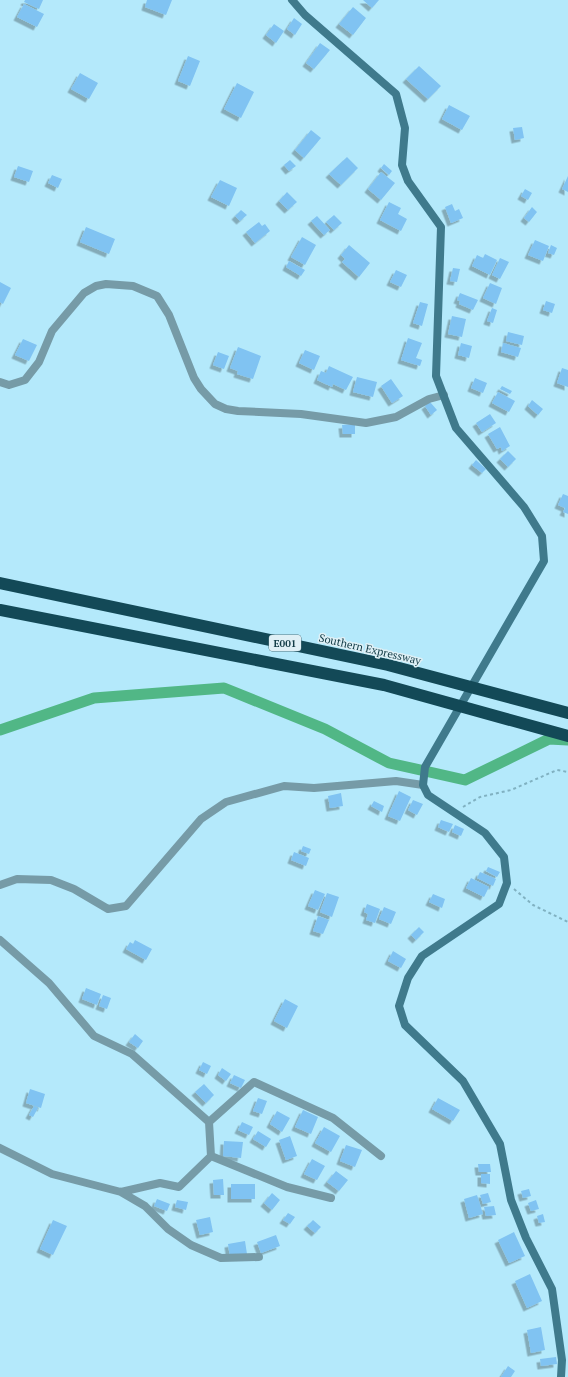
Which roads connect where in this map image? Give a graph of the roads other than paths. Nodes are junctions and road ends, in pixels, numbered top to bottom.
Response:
1 (292, 0) edge
2 (0, 382) edge
3 (444, 395) junction
4 (0, 583) edge
5 (0, 610) edge
6 (568, 713) edge
7 (568, 736) edge
8 (423, 782) junction
9 (0, 885) edge
10 (0, 940) edge
11 (209, 1122) junction
12 (0, 1148) edge
13 (211, 1156) junction
14 (381, 1156) dead end
15 (120, 1192) junction
16 (331, 1198) dead end
17 (259, 1258) dead end
18 (561, 1377) edge

1 - 3 street
2 - 3 street
3 - 8 street
4 - 6 highway, Southern Expressway / E001, bridge
5 - 7 highway, E001, bridge
8 - 9 street
8 - 18 street
10 - 11 street
11 - 13 street
11 - 14 street
12 - 15 street
13 - 15 street
13 - 16 street
15 - 17 street

